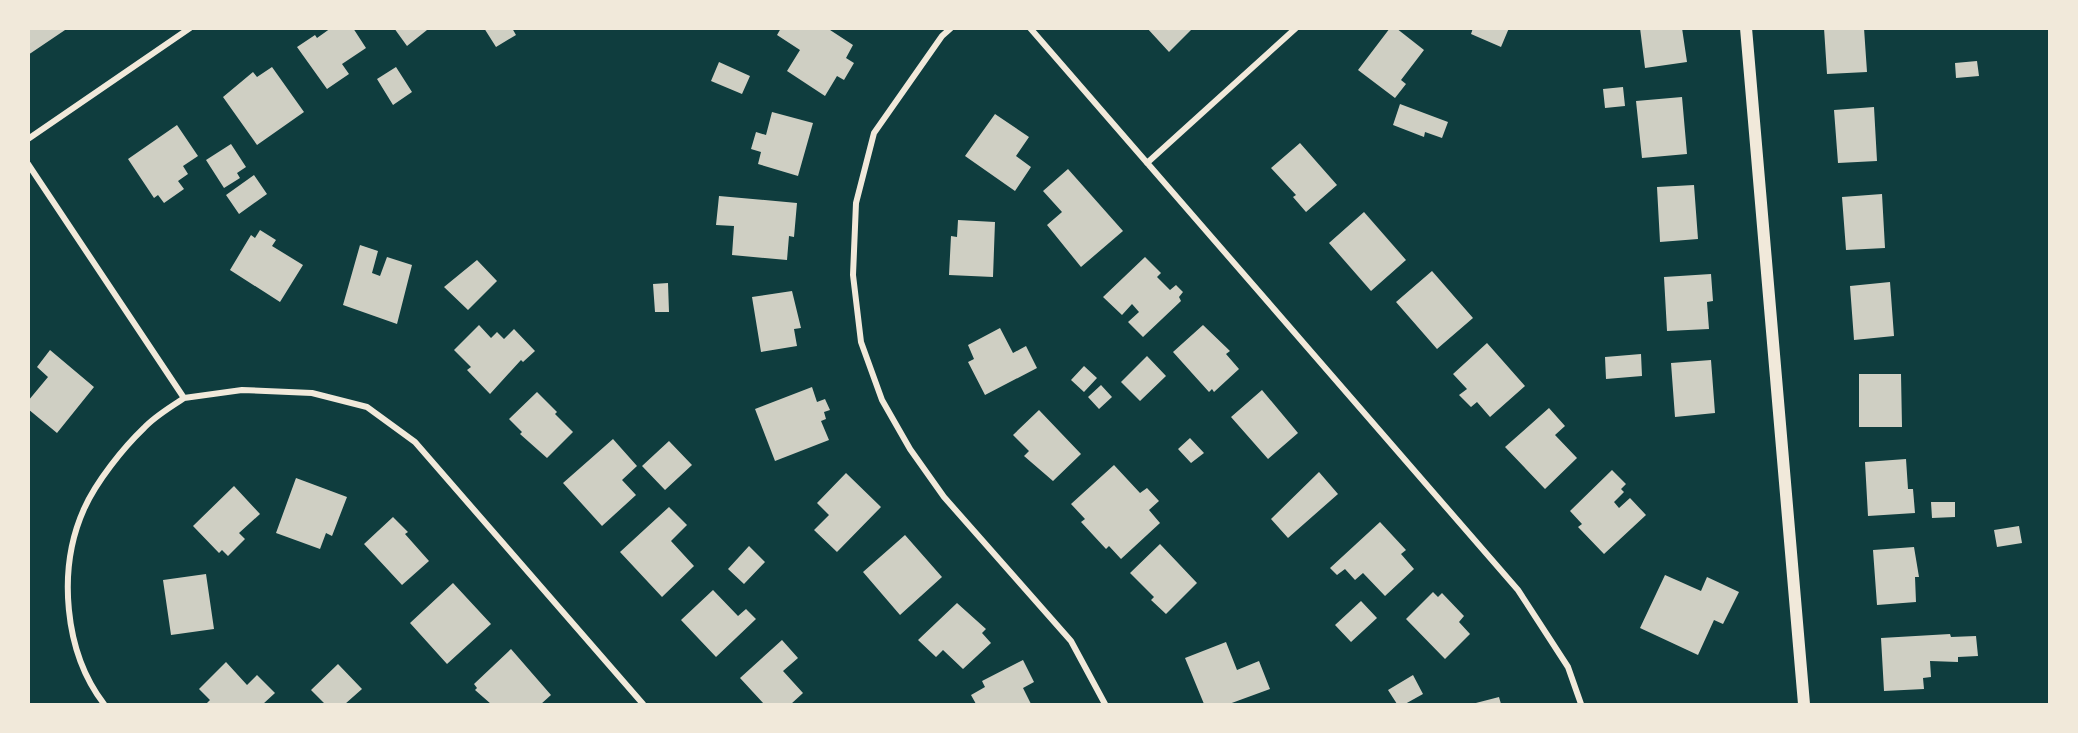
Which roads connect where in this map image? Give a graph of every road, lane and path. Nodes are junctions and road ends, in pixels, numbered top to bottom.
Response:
1 (190, 28) edge
2 (951, 28) edge
3 (1030, 28) edge
4 (1296, 28) edge
5 (1746, 28) edge
6 (28, 139) edge
7 (1147, 163) junction
8 (28, 164) edge
9 (184, 398) junction
10 (104, 705) edge
11 (642, 705) edge
12 (1105, 705) edge
13 (1581, 705) edge
14 (1804, 705) edge

1 - 6 street
2 - 12 street
3 - 7 street
4 - 7 street
5 - 14 main road
7 - 13 street
8 - 9 street
9 - 10 street
9 - 11 street

